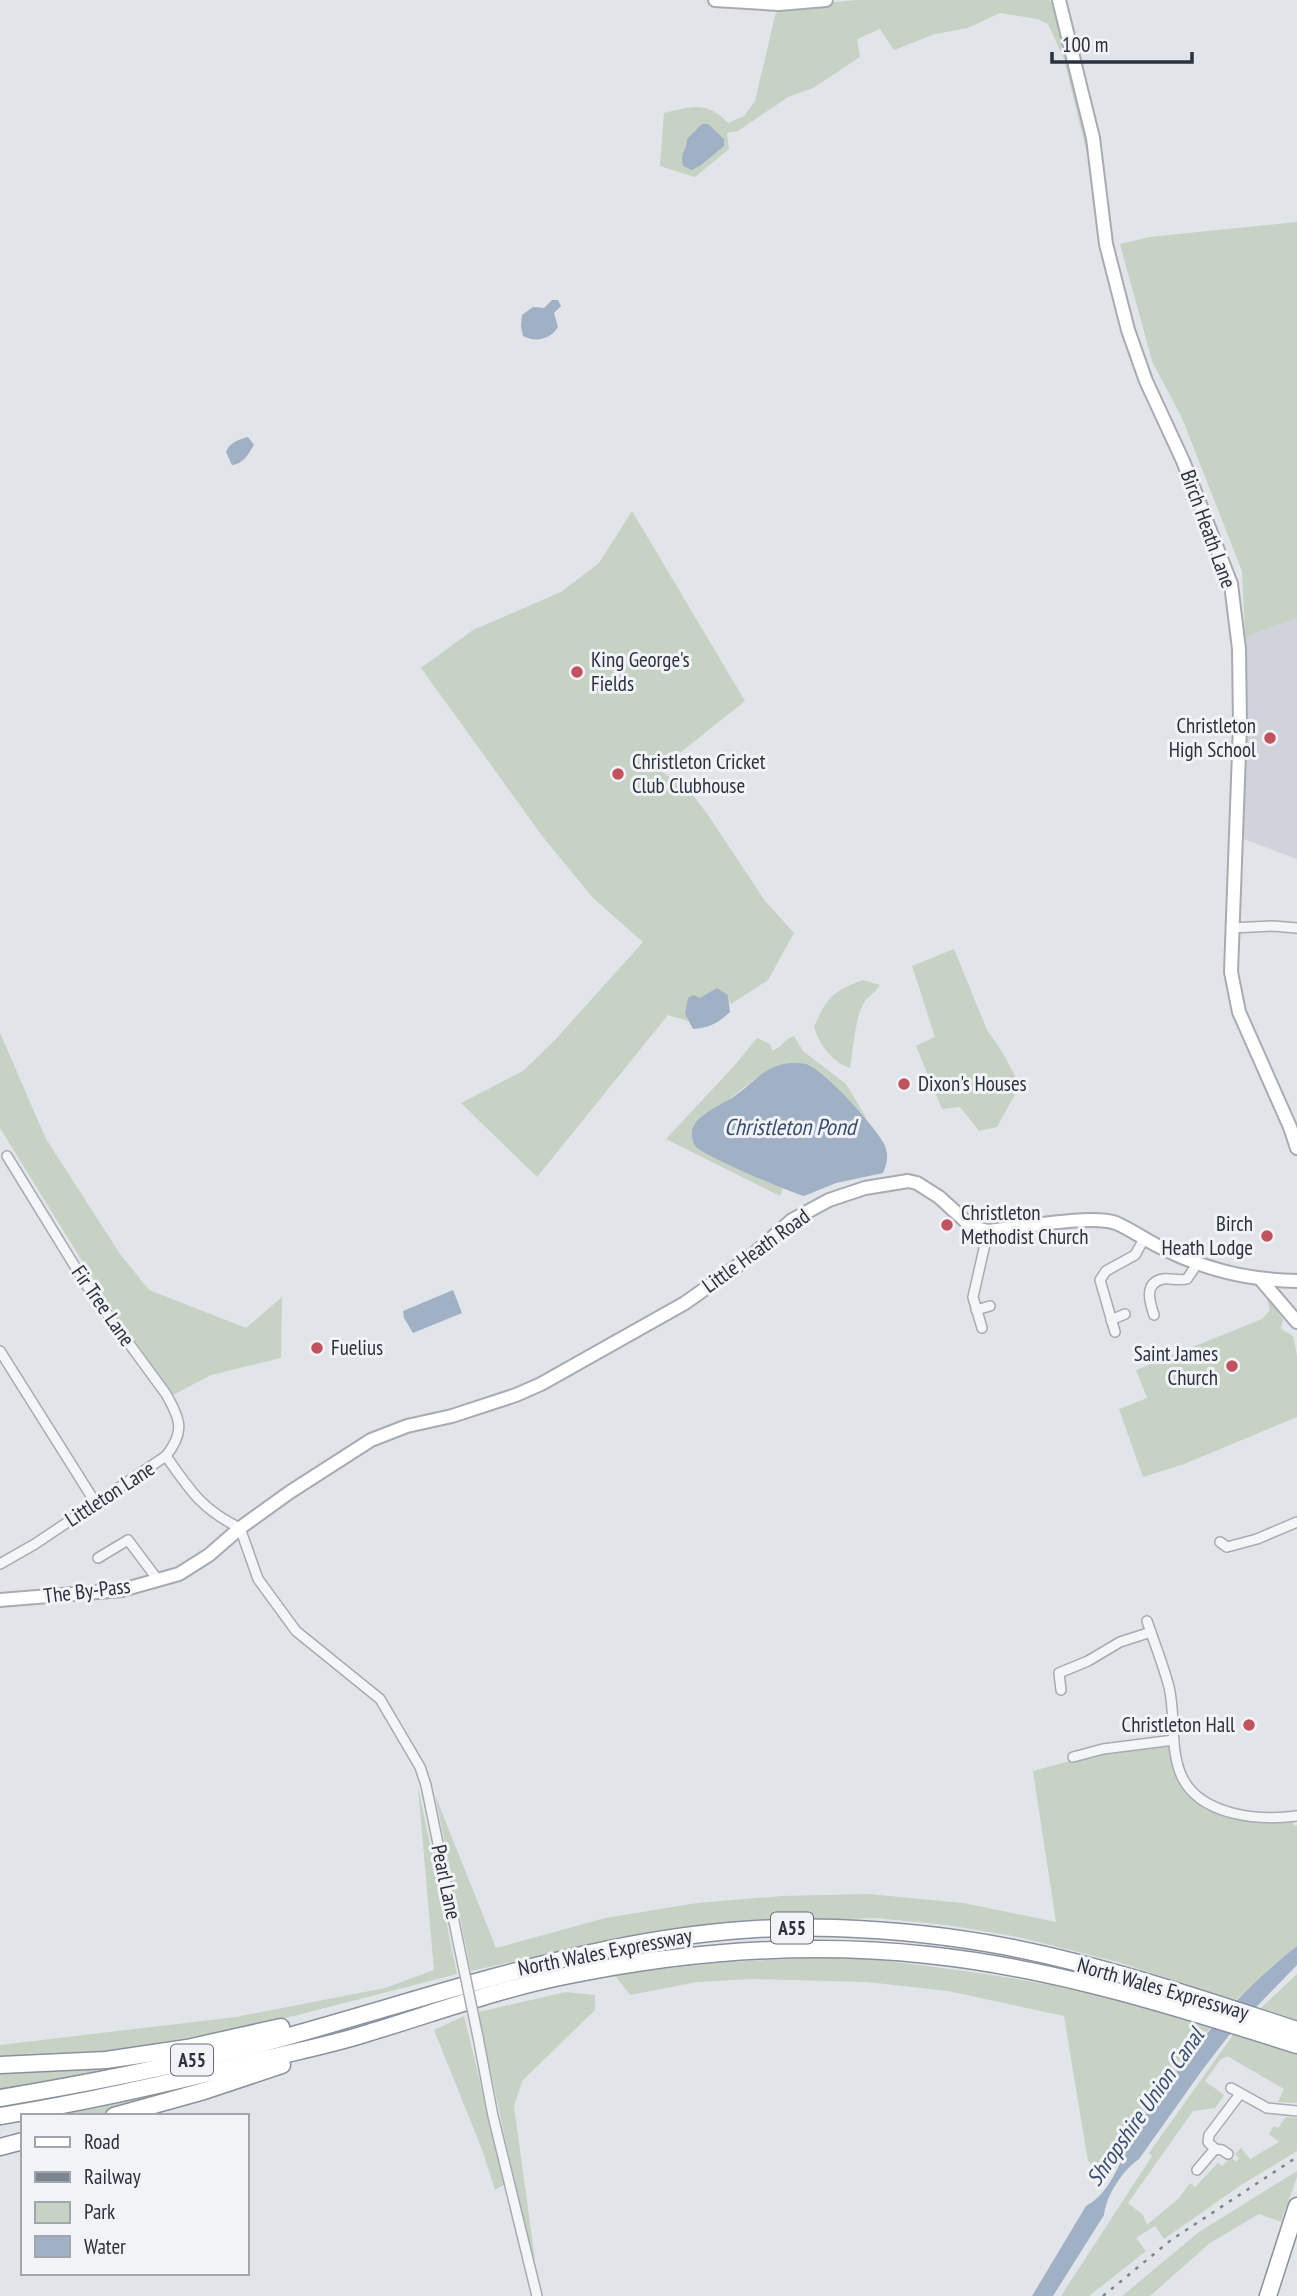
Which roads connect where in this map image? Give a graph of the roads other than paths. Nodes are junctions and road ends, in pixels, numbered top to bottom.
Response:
1 (715, 0) edge
2 (826, 0) edge
3 (1059, 0) edge
4 (1231, 928) junction
5 (1297, 928) edge
6 (1297, 1148) edge
7 (7, 1156) dead end
8 (988, 1231) junction
9 (1144, 1239) junction
10 (1197, 1264) junction
11 (1262, 1280) junction
12 (1297, 1281) edge
13 (990, 1306) dead end
14 (976, 1310) junction
15 (1125, 1314) dead end
16 (1154, 1315) dead end
17 (1111, 1320) junction
18 (1297, 1322) edge
19 (982, 1328) dead end
20 (1115, 1332) dead end
21 (0, 1351) edge
22 (166, 1457) junction
23 (95, 1502) junction
24 (1297, 1522) edge
25 (240, 1528) junction
26 (1220, 1542) dead end
27 (98, 1558) dead end
28 (0, 1564) edge
29 (158, 1580) junction
30 (0, 1600) edge
31 (1147, 1620) dead end
32 (1151, 1632) junction
33 (1061, 1690) dead end
34 (1174, 1740) junction
35 (1073, 1757) dead end
36 (1297, 1816) edge
37 (380, 2009) junction
38 (1264, 2027) junction
39 (1297, 2029) edge
40 (370, 2033) junction
41 (1297, 2045) edge
42 (0, 2065) edge
43 (1231, 2088) dead end
44 (1240, 2094) junction
45 (0, 2098) edge
46 (1297, 2111) edge
47 (121, 2114) edge
48 (0, 2116) edge
49 (21, 2142) edge
50 (0, 2147) edge
51 (1215, 2149) junction
52 (1228, 2154) dead end
53 (1197, 2170) dead end
54 (1297, 2206) edge
55 (537, 2296) edge
56 (1268, 2296) edge

1 - 2 street
3 - 4 street, Birch Heath Lane
4 - 5 street
4 - 6 street, Birch Heath Lane
7 - 22 street, Fir Tree Lane
8 - 9 street
8 - 14 street
8 - 25 street, Little Heath Road
9 - 10 street
9 - 17 street
10 - 11 street
10 - 16 street
11 - 12 street
11 - 18 street
13 - 14 street
14 - 19 street
15 - 17 street
17 - 20 street
21 - 23 street
22 - 23 street, Littleton Lane
22 - 25 street, Littleton Lane
23 - 28 street, Littleton Lane
24 - 26 street
25 - 29 street, The By-Pass
25 - 55 street, Pearl Lane, bridge
27 - 29 street
29 - 30 street, The By-Pass
31 - 32 street
32 - 33 street
32 - 34 street
34 - 35 street
34 - 36 street
37 - 38 highway, North Wales Expressway / A55
37 - 42 highway
37 - 45 highway, North Wales Expressway / A55
38 - 39 highway, North Wales Expressway / A55
38 - 40 highway, North Wales Expressway / A55
38 - 41 highway, North Wales Expressway / A55
40 - 47 highway
40 - 48 highway, North Wales Expressway / A55
43 - 44 street
44 - 46 street
44 - 51 street
49 - 50 highway
51 - 52 street
51 - 53 street
54 - 56 highway

